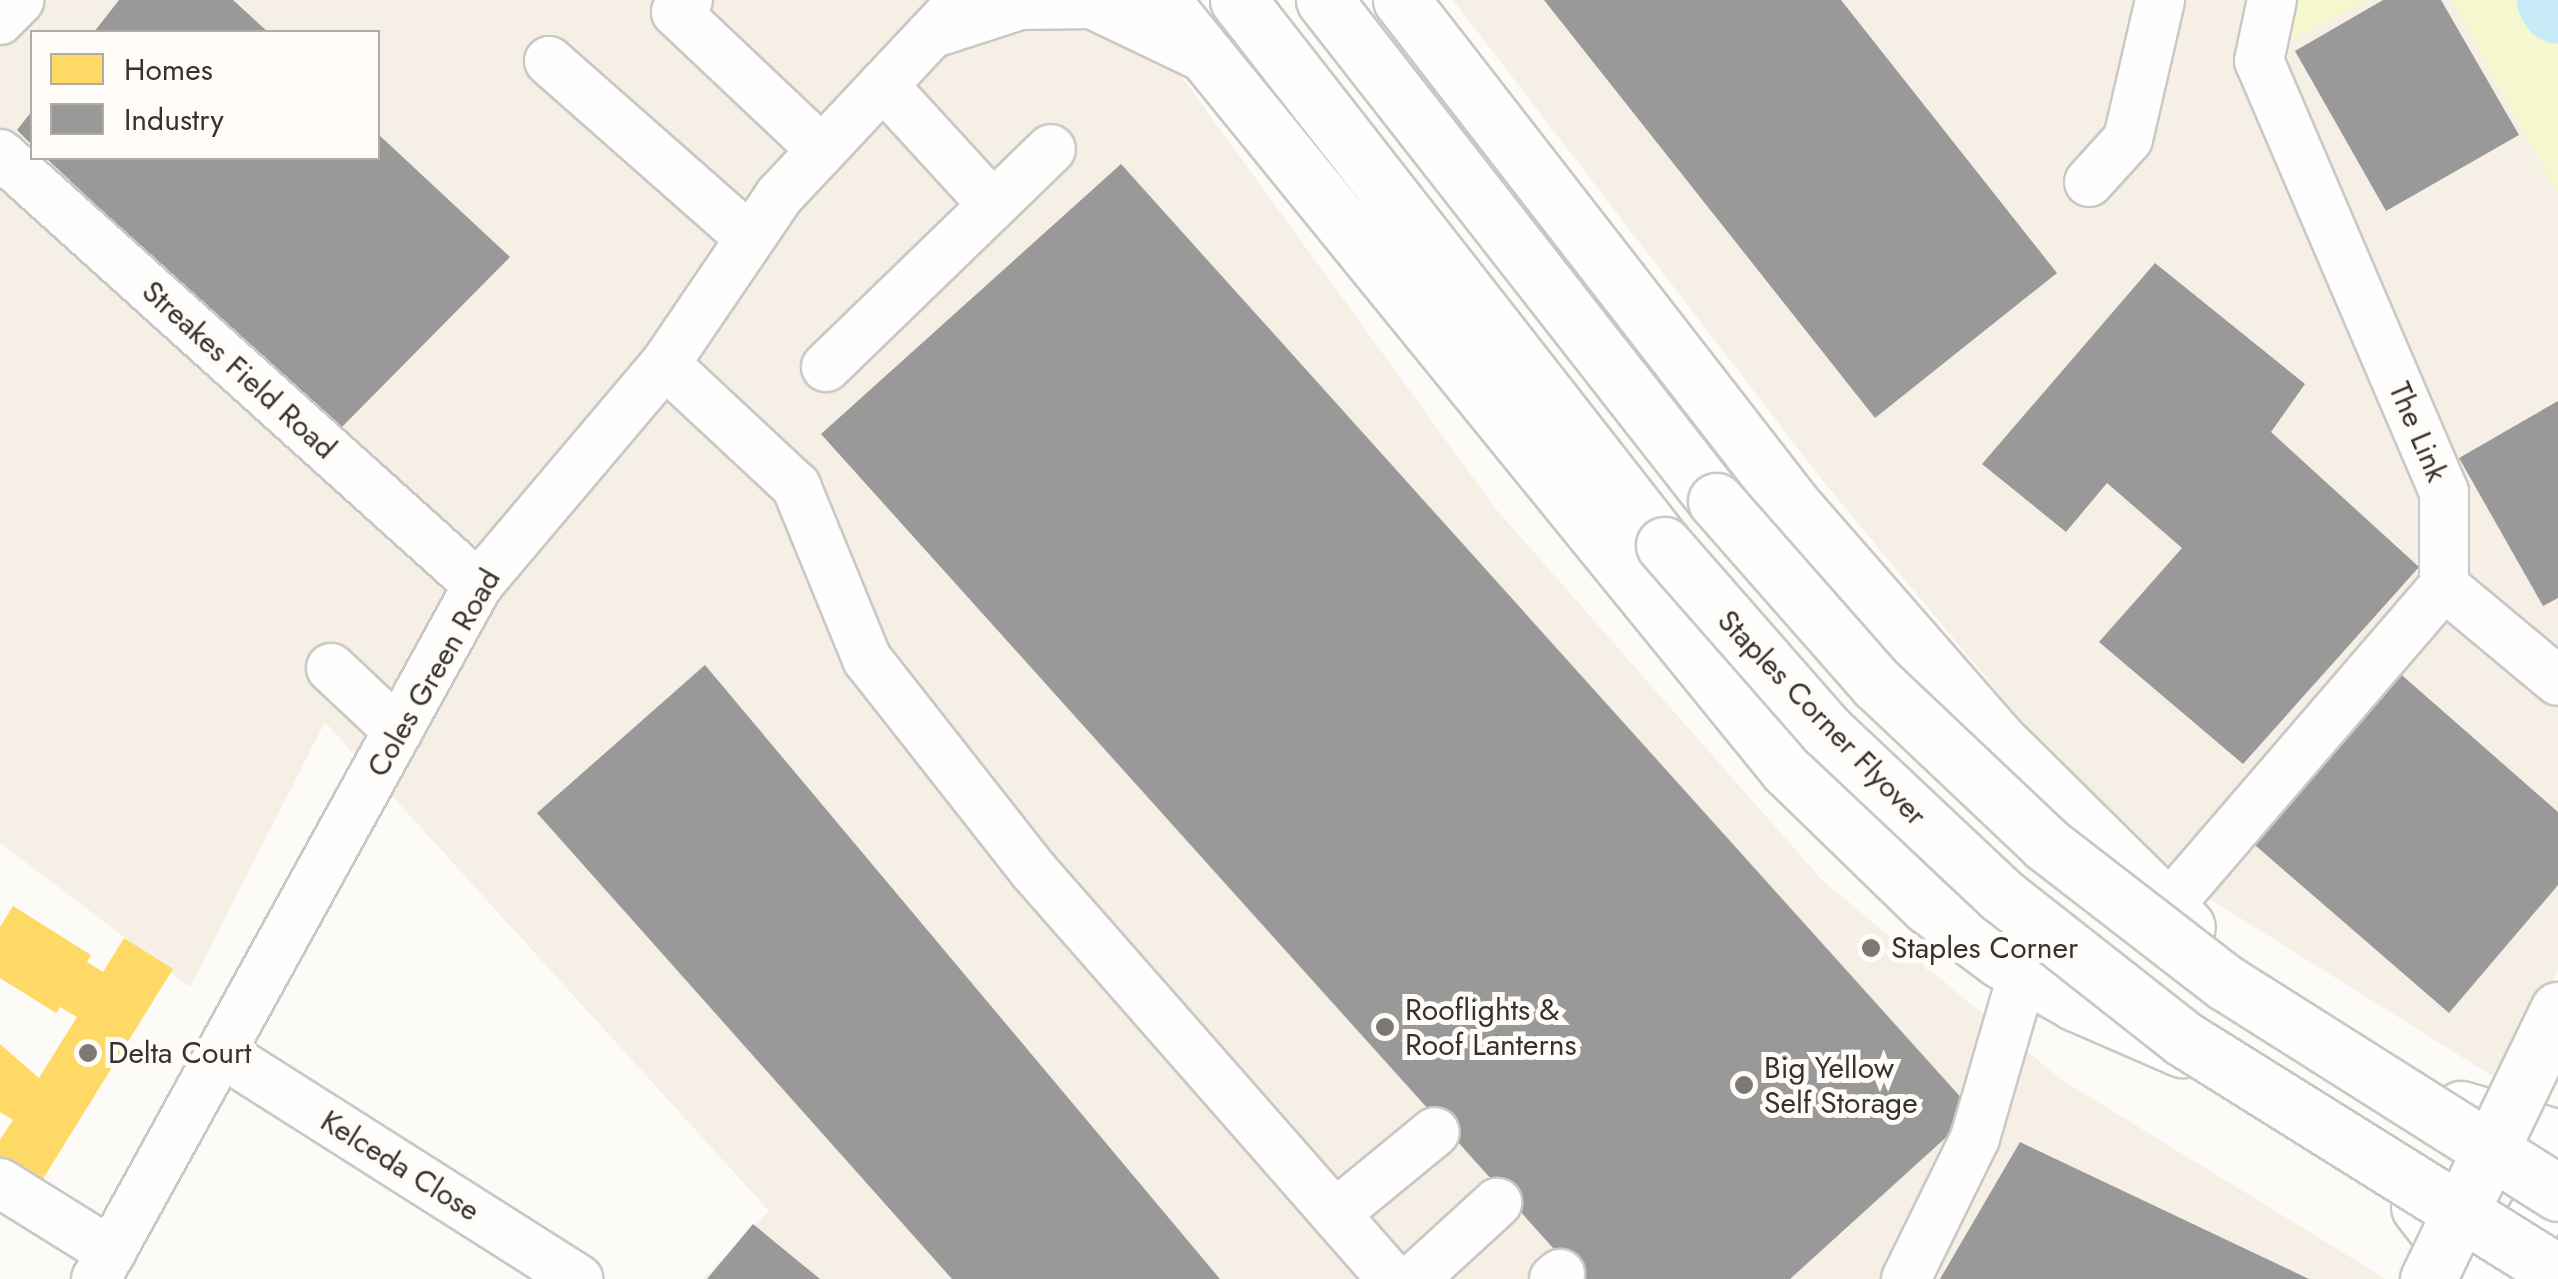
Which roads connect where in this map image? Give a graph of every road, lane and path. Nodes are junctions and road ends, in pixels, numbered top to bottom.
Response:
1 (19, 0) edge
2 (688, 0) edge
3 (963, 0) edge
4 (1162, 0) edge
5 (1238, 0) edge
6 (1324, 0) edge
7 (1401, 0) edge
8 (2160, 0) edge
9 (2272, 0) edge
10 (0, 20) edge
11 (931, 34) junction
12 (1206, 59) junction
13 (549, 61) dead end
14 (883, 85) junction
15 (1051, 148) dead end
16 (822, 150) junction
17 (0, 154) edge
18 (2089, 182) dead end
19 (993, 204) junction
20 (750, 238) junction
21 (665, 364) junction
22 (826, 367) dead end
23 (478, 586) junction
24 (2444, 586) junction
25 (331, 668) dead end
26 (2558, 682) edge
27 (398, 731) junction
28 (2166, 909) junction
29 (2024, 974) junction
30 (2558, 1010) edge
31 (222, 1053) junction
32 (1434, 1132) dead end
33 (2558, 1138) edge
34 (2558, 1182) edge
35 (0, 1183) edge
36 (2558, 1193) edge
37 (1496, 1203) dead end
38 (1335, 1214) junction
39 (104, 1266) edge
40 (2558, 1273) edge
41 (578, 1279) edge
42 (1392, 1279) edge
43 (1414, 1279) edge
44 (1906, 1279) edge
45 (2428, 1279) edge
46 (2475, 1279) edge
47 (2511, 1279) edge

1 - 10 street
2 - 16 street
3 - 11 street, Coles Green Road
4 - 12 main road
5 - 40 main road, Staples Corner Flyover, bridge
6 - 36 main road, bridge
7 - 28 main road
8 - 18 street
9 - 24 street, The Link
11 - 12 street, Coles Green Road
11 - 14 street, Coles Green Road
12 - 29 main road
13 - 20 street
14 - 16 street, Coles Green Road
14 - 19 street
15 - 19 street
16 - 20 street, Coles Green Road
17 - 23 street, Streakes Field Road
19 - 22 street
20 - 21 street, Coles Green Road
21 - 23 street, Coles Green Road
21 - 38 street
23 - 27 street, Coles Green Road
24 - 26 street
24 - 28 street
25 - 27 street
27 - 31 street, Coles Green Road
28 - 33 main road
29 - 44 street
29 - 46 main road
30 - 45 main road, bridge
31 - 39 street, Coles Green Road
31 - 41 street, Kelceda Close
32 - 38 street
34 - 47 main road
35 - 39 street
37 - 43 street
38 - 42 street

